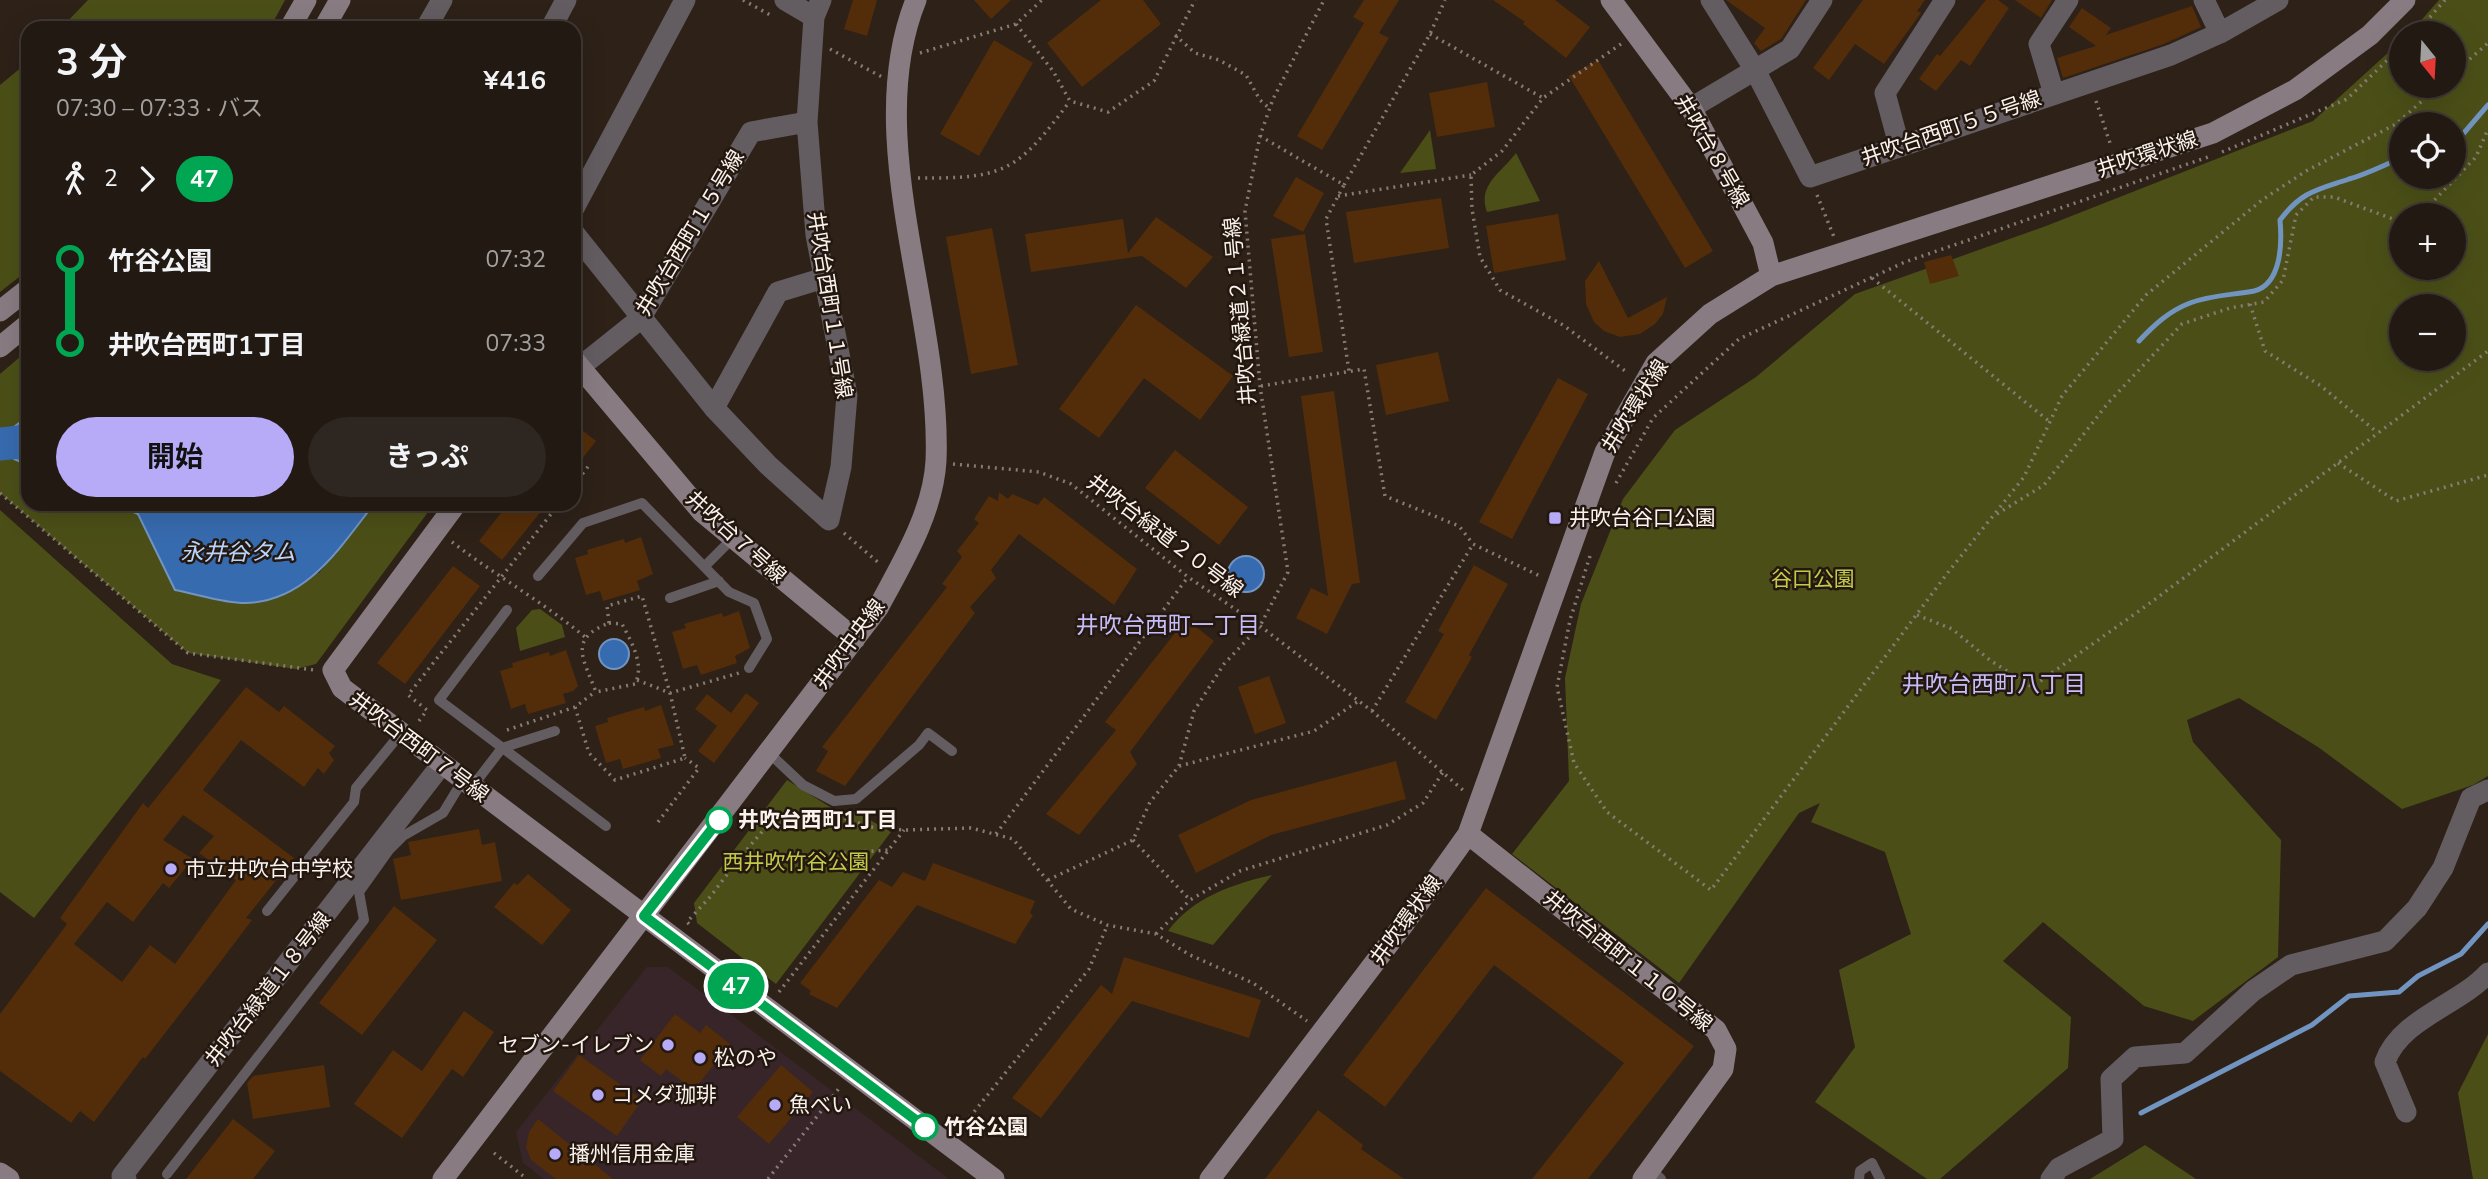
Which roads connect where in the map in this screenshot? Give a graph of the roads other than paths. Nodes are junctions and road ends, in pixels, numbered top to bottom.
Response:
1 (306, 0) edge
2 (340, 0) edge
3 (442, 0) edge
4 (566, 0) edge
5 (685, 0) edge
6 (785, 0) edge
7 (916, 0) edge
8 (1611, 0) edge
9 (1711, 0) edge
10 (1822, 0) edge
11 (1945, 0) edge
12 (2068, 0) edge
13 (2204, 0) edge
14 (2278, 0) edge
15 (2405, 0) edge
16 (818, 8) edge
17 (294, 21) edge
18 (328, 21) edge
19 (430, 21) edge
20 (555, 21) edge
21 (2220, 33) junction
22 (1755, 70) junction
23 (2054, 93) junction
24 (1691, 108) junction
25 (807, 122) junction
26 (1899, 145) junction
27 (581, 195) edge
28 (581, 242) edge
29 (1771, 276) junction
30 (824, 278) junction
31 (21, 294) edge
32 (0, 311) edge
33 (640, 319) junction
34 (21, 330) edge
35 (0, 347) edge
36 (581, 363) edge
37 (581, 373) edge
38 (714, 408) junction
39 (451, 511) edge
40 (733, 538) junction
41 (705, 566) junction
42 (538, 576) dead end
43 (719, 581) junction
44 (670, 598) dead end
45 (507, 610) dead end
46 (855, 639) junction
47 (750, 668) road end
48 (555, 731) dead end
49 (404, 735) junction
50 (502, 748) junction
51 (952, 751) dead end
52 (769, 753) junction
53 (442, 764) junction
54 (468, 783) junction
55 (2488, 790) edge
56 (606, 826) dead end
57 (1468, 834) junction
58 (267, 911) dead end
59 (644, 916) junction
60 (2488, 973) edge
61 (2406, 1112) dead end
62 (0, 1173) edge
63 (167, 1174) dead end
64 (1652, 1176) edge
65 (9, 1179) edge
66 (126, 1179) edge
67 (443, 1179) edge
68 (994, 1179) edge
69 (1210, 1179) edge
70 (1859, 1179) edge
71 (1880, 1179) edge
72 (2051, 1179) edge

1 - 17 street
2 - 18 street
3 - 19 street
4 - 20 street
5 - 27 street
6 - 16 street
7 - 46 street, 井吹中央線
8 - 24 street, 井吹台８号線
9 - 22 street
10 - 22 street
11 - 26 street
12 - 23 street
13 - 21 street
14 - 21 street, 井吹台西町５５号線
15 - 29 street, 井吹環状線
16 - 25 street, 井吹台西町１１号線
21 - 23 street, 井吹台西町５５号線
22 - 24 street
22 - 26 street, 井吹台西町５５号線
23 - 26 street, 井吹台西町５５号線
24 - 29 street, 井吹台８号線
25 - 30 street, 井吹台西町１１号線
25 - 33 street, 井吹台西町１５号線
28 - 33 street
29 - 57 street, 井吹環状線
30 - 38 street
30 - 38 street, 井吹台西町１１号線
31 - 32 street
33 - 36 street, 井吹台西町１５号線
33 - 38 street
34 - 35 street
37 - 40 street, 井吹台７号線
39 - 49 street, 井吹台西町７号線
40 - 41 lane
40 - 46 street, 井吹台７号線
41 - 42 lane
41 - 43 lane
43 - 44 lane
43 - 47 lane
45 - 50 lane
46 - 52 street, 井吹中央線
48 - 50 lane
49 - 53 street, 井吹台西町７号線
49 - 58 lane
50 - 54 lane
50 - 56 lane
51 - 52 lane
52 - 59 street, 井吹中央線
53 - 54 street, 井吹台西町７号線
53 - 66 street, 井吹台緑道１８号線
54 - 59 street, 井吹台西町７号線
54 - 63 lane
55 - 72 street
57 - 64 street, 井吹台西町１１０号線
57 - 69 street, 井吹環状線
59 - 67 street, 井吹中央線
59 - 68 street, 井吹台西町７号線
60 - 61 street
62 - 65 street
70 - 71 lane

